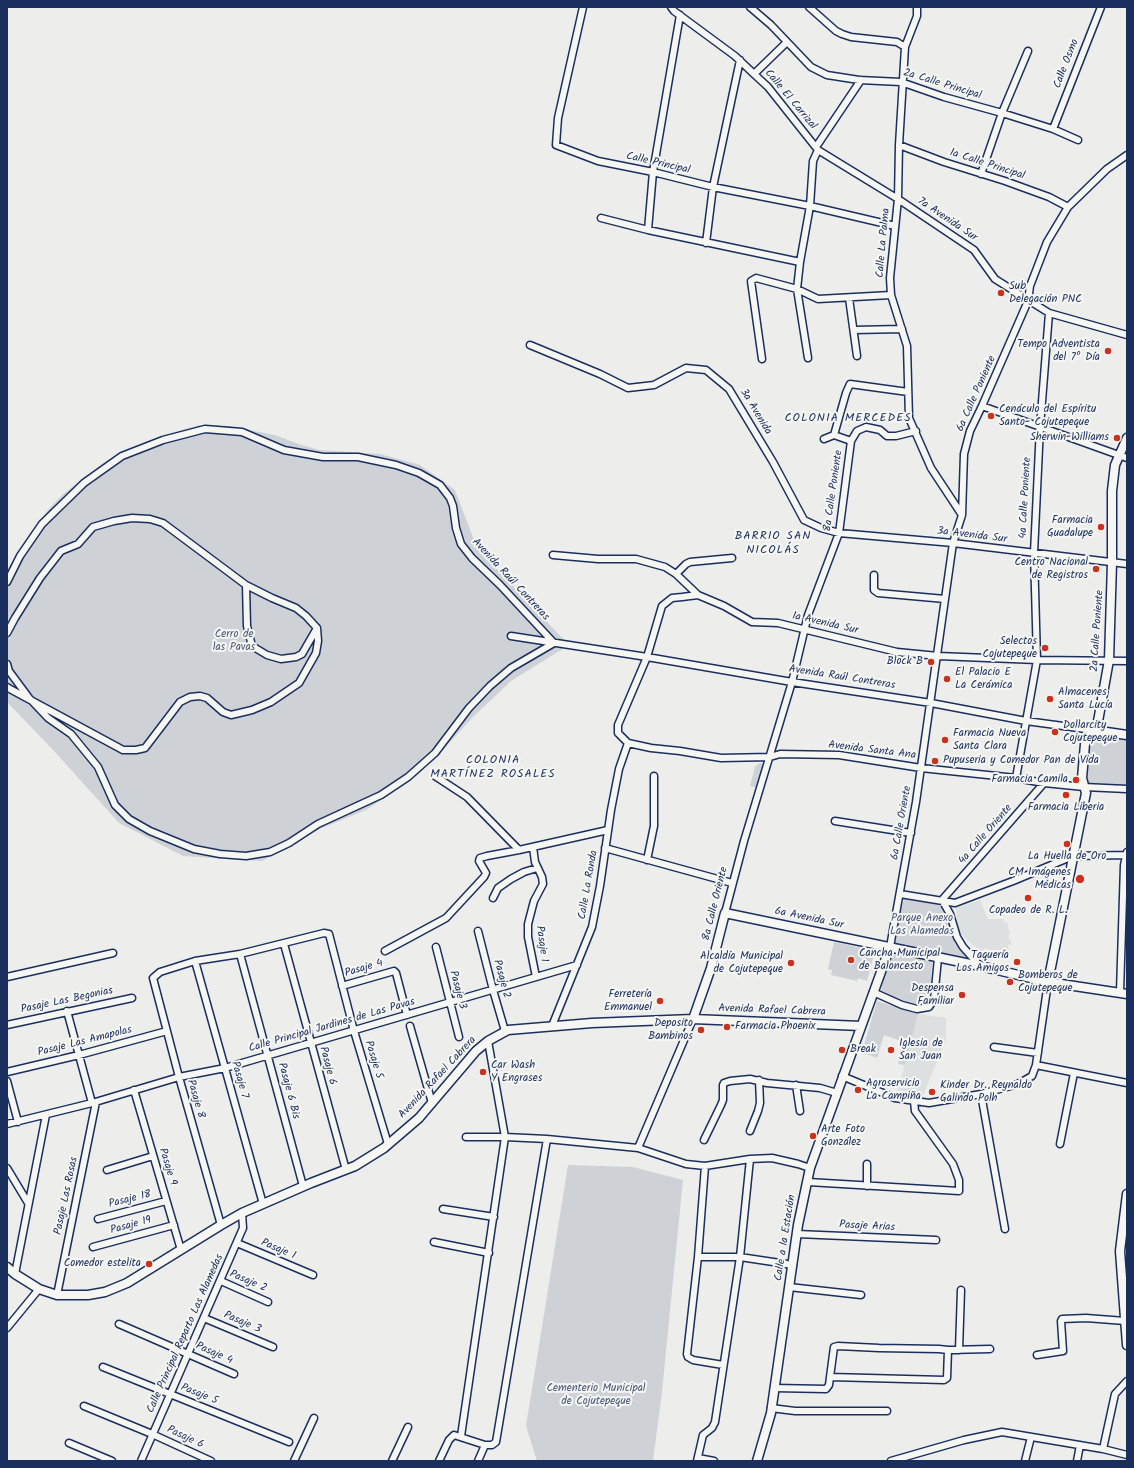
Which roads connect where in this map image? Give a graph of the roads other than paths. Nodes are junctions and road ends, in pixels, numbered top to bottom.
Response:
1 (583, 7) edge
2 (750, 7) edge
3 (809, 7) edge
4 (918, 7) edge
5 (1101, 7) edge
6 (675, 10) edge
7 (786, 42) junction
8 (905, 47) junction
9 (1028, 51) dead end
10 (740, 60) junction
11 (754, 74) junction
12 (861, 80) junction
13 (901, 82) junction
14 (1002, 113) junction
15 (1053, 129) junction
16 (1078, 140) dead end
17 (898, 145) junction
18 (817, 149) junction
19 (1127, 155) edge
20 (653, 172) junction
21 (982, 174) junction
22 (713, 187) junction
23 (898, 199) junction
24 (810, 206) junction
25 (1068, 207) junction
26 (601, 218) dead end
27 (895, 226) junction
28 (648, 230) junction
29 (706, 243) junction
30 (800, 262) junction
31 (797, 289) junction
32 (891, 295) junction
33 (849, 298) junction
34 (1028, 300) junction
35 (1049, 313) junction
36 (902, 329) junction
37 (854, 330) junction
38 (1127, 335) edge
39 (530, 345) dead end
40 (857, 356) dead end
41 (808, 358) dead end
42 (762, 360) dead end
43 (908, 392) junction
44 (982, 406) junction
45 (1040, 427) junction
46 (916, 431) junction
47 (834, 434) junction
48 (1127, 438) edge
49 (824, 439) dead end
50 (851, 441) junction
51 (1123, 457) edge
52 (962, 516) junction
53 (839, 533) junction
54 (953, 543) junction
55 (1034, 553) junction
56 (553, 555) dead end
57 (732, 558) dead end
58 (1112, 562) junction
59 (1127, 564) edge
60 (676, 574) junction
61 (874, 575) dead end
62 (7, 582) edge
63 (246, 585) junction
64 (698, 594) junction
65 (946, 598) junction
66 (317, 628) junction
67 (804, 630) junction
68 (7, 634) edge
69 (511, 636) dead end
70 (554, 643) junction
71 (938, 656) junction
72 (647, 657) junction
73 (1037, 660) junction
74 (1109, 660) junction
75 (1127, 661) edge
76 (7, 664) edge
77 (792, 682) junction
78 (7, 686) edge
79 (29, 698) junction
80 (931, 703) junction
81 (1026, 721) junction
82 (1093, 730) junction
83 (1127, 735) edge
84 (628, 742) junction
85 (770, 756) junction
86 (921, 768) junction
87 (435, 776) dead end
88 (654, 776) dead end
89 (1016, 778) junction
90 (1044, 783) junction
91 (1084, 787) junction
92 (1127, 789) edge
93 (835, 821) dead end
94 (608, 830) junction
95 (911, 833) junction
96 (533, 847) junction
97 (605, 848) junction
98 (518, 850) junction
99 (1127, 854) edge
100 (1073, 856) junction
101 (647, 860) junction
102 (537, 868) junction
103 (732, 883) junction
104 (900, 894) junction
105 (493, 898) dead end
106 (942, 900) junction
107 (725, 913) junction
108 (478, 931) dead end
109 (284, 944) junction
110 (436, 947) dead end
111 (890, 947) junction
112 (385, 951) dead end
113 (113, 953) dead end
114 (240, 954) junction
115 (938, 958) junction
116 (195, 961) junction
117 (577, 964) junction
118 (980, 966) junction
119 (7, 977) edge
120 (536, 977) junction
121 (1048, 982) junction
122 (342, 986) junction
123 (493, 990) junction
124 (873, 992) junction
125 (1123, 993) edge
126 (132, 998) dead end
127 (450, 1002) junction
128 (67, 1011) junction
129 (407, 1015) junction
130 (693, 1019) junction
131 (7, 1025) edge
132 (410, 1026) dead end
133 (552, 1026) junction
134 (861, 1026) junction
135 (167, 1031) junction
136 (354, 1031) junction
137 (505, 1031) junction
138 (459, 1037) dead end
139 (488, 1041) junction
140 (311, 1044) junction
141 (994, 1047) dead end
142 (1038, 1053) junction
143 (79, 1055) junction
144 (268, 1056) junction
145 (1036, 1065) junction
146 (225, 1068) junction
147 (7, 1072) edge
148 (1074, 1073) junction
149 (842, 1076) junction
150 (178, 1077) junction
151 (759, 1080) junction
152 (7, 1081) edge
153 (1127, 1083) edge
154 (796, 1085) junction
155 (134, 1090) junction
156 (837, 1093) junction
157 (981, 1094) junction
158 (914, 1101) junction
159 (94, 1102) junction
160 (432, 1103) junction
161 (800, 1111) dead end
162 (46, 1115) junction
163 (18, 1122) junction
164 (7, 1124) edge
165 (750, 1131) dead end
166 (466, 1137) dead end
167 (505, 1137) junction
168 (547, 1140) junction
169 (704, 1140) dead end
170 (388, 1144) junction
171 (1060, 1144) dead end
172 (638, 1148) junction
173 (153, 1156) junction
174 (750, 1159) junction
175 (867, 1164) dead end
176 (705, 1166) junction
177 (7, 1168) edge
178 (810, 1168) junction
179 (107, 1170) dead end
180 (346, 1170) junction
181 (808, 1182) junction
182 (303, 1186) junction
183 (867, 1186) junction
184 (1127, 1194) edge
185 (166, 1201) junction
186 (28, 1204) junction
187 (263, 1204) junction
188 (443, 1208) dead end
189 (242, 1213) junction
190 (494, 1217) junction
191 (98, 1218) dead end
192 (174, 1225) junction
193 (220, 1225) junction
194 (1005, 1229) dead end
195 (797, 1234) junction
196 (936, 1240) dead end
197 (434, 1242) dead end
198 (236, 1244) junction
199 (93, 1247) dead end
200 (181, 1250) junction
201 (488, 1253) junction
202 (698, 1256) junction
203 (740, 1257) junction
204 (793, 1264) junction
205 (7, 1267) edge
206 (15, 1274) junction
207 (313, 1275) dead end
208 (221, 1281) junction
209 (789, 1287) junction
210 (39, 1289) junction
211 (961, 1290) dead end
212 (57, 1295) junction
213 (861, 1295) dead end
214 (268, 1302) dead end
215 (204, 1318) junction
216 (1125, 1321) junction
217 (119, 1324) dead end
218 (7, 1328) edge
219 (1127, 1346) edge
220 (273, 1347) dead end
221 (990, 1349) dead end
222 (948, 1350) junction
223 (959, 1350) junction
224 (188, 1353) junction
225 (1037, 1355) dead end
226 (723, 1365) junction
227 (102, 1366) dead end
228 (234, 1374) dead end
229 (830, 1377) junction
230 (1127, 1381) edge
231 (774, 1388) junction
232 (170, 1394) junction
233 (84, 1406) dead end
234 (771, 1408) junction
235 (887, 1411) dead end
236 (314, 1418) dead end
237 (408, 1427) dead end
238 (152, 1434) junction
239 (461, 1436) junction
240 (1031, 1437) junction
241 (289, 1442) dead end
242 (69, 1443) dead end
243 (485, 1445) junction
244 (1080, 1445) junction
245 (1103, 1449) junction
246 (1127, 1455) edge
247 (697, 1459) edge
248 (112, 1461) edge
249 (141, 1461) edge
250 (211, 1461) edge
251 (294, 1461) edge
252 (392, 1461) edge
253 (439, 1461) edge
254 (478, 1461) edge
255 (714, 1461) edge
256 (757, 1461) edge
257 (891, 1461) edge
258 (1025, 1461) edge
259 (1078, 1461) edge

1 - 20 street, Calle Principal
2 - 7 street, 2a Calle Principal
3 - 8 street
4 - 8 street, Calle La Palma
5 - 15 street, Calle Osmo
6 - 10 street, Calle El Carrizal
6 - 20 street
7 - 11 street
7 - 12 street, 2a Calle Principal
8 - 13 street, Calle La Palma
9 - 14 street
10 - 11 street, Calle El Carrizal
10 - 22 street
11 - 18 street, Calle El Carrizal
12 - 13 street, 2a Calle Principal
12 - 18 street
13 - 14 street, 2a Calle Principal
13 - 17 street, Calle La Palma
14 - 15 street, 2a Calle Principal
14 - 21 street
15 - 16 street, 2a Calle Principal
17 - 21 street, 1a Calle Principal
17 - 23 street, Calle La Palma
18 - 23 street, Calle El Carrizal
18 - 24 street
19 - 25 street, 6a Calle Poniente
20 - 22 street, Calle Principal
20 - 28 street
21 - 25 street, 1a Calle Principal
22 - 24 street, Calle Principal
22 - 29 street
23 - 27 street, Calle La Palma
23 - 34 street, 7a Avenida Sur
24 - 27 street, Calle Principal
24 - 30 street
25 - 34 street, 6a Calle Poniente
26 - 28 street
27 - 32 street, Calle La Palma
28 - 29 street
29 - 30 street
30 - 31 street
31 - 33 street
31 - 41 street
31 - 42 street
32 - 33 street
32 - 36 street, Calle La Palma
33 - 37 street
34 - 35 street, 7a Avenida Sur
34 - 44 street, 6a Calle Poniente
35 - 38 street, 7a Avenida Sur
35 - 45 street, 4a Calle Poniente
36 - 37 street
36 - 43 street, Calle La Palma
37 - 40 street
39 - 53 street, 3a Avenida
43 - 46 street, Calle La Palma
43 - 47 street
44 - 45 street
44 - 52 street, 6a Calle Poniente
45 - 51 street
45 - 55 street, 4a Calle Poniente
46 - 50 street, 8a Calle Poniente
46 - 52 street, Calle La Palma
47 - 49 street
47 - 50 street
48 - 51 street, 2a Calle Poniente
50 - 53 street, 8a Calle Poniente
51 - 58 street, 2a Calle Poniente
52 - 54 street, 6a Calle Poniente
53 - 54 street, 3a Avenida Sur
53 - 67 street, 8a Calle Poniente
54 - 55 street, 3a Avenida Sur
54 - 65 street, 6a Calle Poniente
55 - 58 street, 3a Avenida Sur
55 - 73 street, 4a Calle Poniente
56 - 60 street, 1a Avenida Sur
57 - 60 street
58 - 59 street, 3a Avenida Sur
58 - 74 street, 2a Calle Poniente
60 - 64 street, 1a Avenida Sur
61 - 65 street
62 - 70 street, Avenida Raúl Contreras
63 - 66 street
63 - 66 street
63 - 68 street
64 - 67 street, 1a Avenida Sur
64 - 72 street
65 - 71 street, 6a Calle Poniente
66 - 79 street
67 - 71 street, 1a Avenida Sur
67 - 77 street, 8a Calle Poniente
69 - 70 street, Avenida Raúl Contreras
70 - 72 street, Avenida Raúl Contreras
70 - 79 street
71 - 73 street, 1a Avenida Sur
71 - 80 street, 6a Calle Poniente
72 - 77 street, Avenida Raúl Contreras
72 - 84 street, Avenida Santa Ana
73 - 74 street, 1a Avenida Sur
73 - 81 street, 4a Calle Poniente
74 - 75 street, 1a Avenida Sur
74 - 82 street, 2a Calle Poniente
76 - 79 street
77 - 80 street, Avenida Raúl Contreras
77 - 85 street, 8a Calle Oriente
78 - 79 street
80 - 81 street, Avenida Raúl Contreras
80 - 86 street, 6a Calle Oriente
81 - 82 street, Avenida Raúl Contreras
81 - 89 street, 4a Calle Poniente
82 - 83 street, Avenida Raúl Contreras
82 - 91 street, 2a Calle Poniente
84 - 85 street, Avenida Santa Ana
84 - 94 street, Calle La Ronda
85 - 86 street, Avenida Santa Ana
85 - 103 street, 8a Calle Oriente
86 - 89 street, Avenida Santa Ana
86 - 95 street, 6a Calle Oriente
87 - 98 street
88 - 101 street
89 - 90 street, Avenida Santa Ana
90 - 91 street, Avenida Santa Ana
90 - 106 street, 4a Calle Oriente
91 - 92 street, Avenida Santa Ana
91 - 100 street, 2a Calle Poniente
93 - 95 street
94 - 96 street
94 - 97 street, Calle La Ronda
95 - 104 street, 6a Calle Oriente
96 - 98 street
96 - 102 street, Pasaje 1
97 - 101 street
97 - 117 street, Calle La Ronda
98 - 112 street
99 - 100 street
99 - 125 street
100 - 106 street
100 - 121 street, 2a Calle Poniente
101 - 103 street
102 - 105 street
102 - 120 street, Pasaje 1
103 - 107 street, 8a Calle Oriente
104 - 106 street
104 - 111 street, 6a Calle Oriente
106 - 118 street
107 - 111 street, 6a Avenida Sur
107 - 130 street, 8a Calle Oriente
108 - 123 street, Pasaje 2
109 - 114 street
109 - 122 street, Pasaje 5
109 - 140 street, Pasaje 6
110 - 127 street, Pasaje 3
111 - 115 street, 6a Avenida Sur
111 - 124 street, Calle a la Estación
113 - 119 street
114 - 116 street
114 - 144 street, Pasaje 6 Bis
115 - 118 street, 6a Avenida Sur
115 - 124 street
116 - 135 street, Pasaje 8
116 - 146 street, Pasaje 7
117 - 120 street, Calle Principal Jardines de Las Pavas
117 - 133 street, Calle La Ronda
118 - 121 street, 6a Avenida Sur
120 - 123 street, Calle Principal Jardines de Las Pavas
121 - 125 street, 6a Avenida Sur
121 - 142 street
122 - 129 street, Pasaje 4
122 - 136 street, Pasaje 5
123 - 127 street, Calle Principal Jardines de Las Pavas
123 - 137 street, Pasaje 2
124 - 134 street, Calle a la Estación
126 - 128 street, Pasaje Las Begonias
127 - 129 street, Calle Principal Jardines de Las Pavas
127 - 138 street, Pasaje 3
128 - 131 street, Pasaje Las Begonias
128 - 143 street
129 - 136 street, Calle Principal Jardines de Las Pavas
130 - 133 street, Avenida Rafael Cabrera
130 - 134 street, Avenida Rafael Cabrera
130 - 172 street, 8a Calle Oriente
132 - 160 street
133 - 137 street, Avenida Rafael Cabrera
134 - 149 street, Calle a la Estación
135 - 143 street, Pasaje Las Amapolas
135 - 150 street, Pasaje 8
136 - 140 street, Calle Principal Jardines de Las Pavas
136 - 170 street, Pasaje 5
137 - 139 street, Avenida Rafael Cabrera
139 - 160 street, Avenida Rafael Cabrera
139 - 167 street
140 - 144 street, Calle Principal Jardines de Las Pavas
140 - 180 street, Pasaje 6
141 - 142 street
142 - 145 street
143 - 147 street, Pasaje Las Amapolas
143 - 159 street
144 - 146 street, Calle Principal Jardines de Las Pavas
144 - 182 street, Pasaje 6 Bis
145 - 148 street
145 - 157 street
146 - 150 street, Calle Principal Jardines de Las Pavas
146 - 187 street, Pasaje 7
148 - 153 street
148 - 171 street
149 - 156 street, Calle a la Estación
149 - 158 street
150 - 155 street, Calle Principal Jardines de Las Pavas
150 - 193 street, Pasaje 8
151 - 154 street
151 - 165 street
151 - 169 street
152 - 163 street
154 - 156 street
154 - 161 street
155 - 159 street, Calle Principal Jardines de Las Pavas
155 - 173 street, Pasaje 9
156 - 178 street, Calle a la Estación
157 - 158 street
157 - 194 street
158 - 183 street
159 - 162 street, Calle Principal Jardines de Las Pavas
159 - 212 street, Pasaje Las Rosas
160 - 170 street, Avenida Rafael Cabrera
162 - 163 street, Calle Principal Jardines de Las Pavas
162 - 186 street
163 - 164 street, Calle Principal Jardines de Las Pavas
166 - 167 street
167 - 168 street
167 - 190 street
168 - 172 street
168 - 243 street
170 - 180 street, Avenida Rafael Cabrera
172 - 176 street
173 - 179 street
173 - 185 street, Pasaje 9
174 - 176 street
174 - 178 street
174 - 203 street
175 - 183 street
176 - 202 street
177 - 186 street
178 - 181 street, Calle a la Estación
180 - 182 street, Avenida Rafael Cabrera
181 - 183 street
181 - 195 street, Calle a la Estación
182 - 187 street, Avenida Rafael Cabrera
184 - 216 street
185 - 191 street, Pasaje 18
185 - 192 street, Pasaje 9
186 - 206 street
187 - 189 street, Avenida Rafael Cabrera
188 - 190 street
189 - 193 street, Avenida Rafael Cabrera
189 - 198 street, Calle Principal Reparto Las Alamedas
190 - 201 street
192 - 199 street, Pasaje 19
192 - 200 street, Pasaje 9
193 - 200 street, Avenida Rafael Cabrera
195 - 196 street, Pasaje Arias
195 - 204 street, Calle a la Estación
197 - 201 street
198 - 207 street, Pasaje 1
198 - 208 street, Calle Principal Reparto Las Alamedas
200 - 212 street, Avenida Rafael Cabrera
201 - 239 street
202 - 203 street
202 - 226 street
203 - 204 street
203 - 226 street
204 - 209 street, Calle a la Estación
205 - 206 street, Avenida Rafael Cabrera
206 - 210 street, Avenida Rafael Cabrera
208 - 214 street, Pasaje 2
208 - 215 street, Calle Principal Reparto Las Alamedas
209 - 213 street
209 - 231 street, Calle a la Estación
210 - 212 street, Avenida Rafael Cabrera
210 - 218 street
211 - 223 street
215 - 220 street, Pasaje 3
215 - 224 street, Calle Principal Reparto Las Alamedas
216 - 219 street
216 - 225 street
217 - 224 street, Pasaje 4
221 - 223 street
222 - 223 street
222 - 229 street
222 - 229 street
224 - 228 street, Pasaje 4
224 - 232 street, Calle Principal Reparto Las Alamedas
226 - 247 street
227 - 232 street, Pasaje 5
229 - 231 street
230 - 245 street
231 - 234 street, Calle a la Estación
232 - 238 street, Calle Principal Reparto Las Alamedas
232 - 241 street, Pasaje 5
233 - 238 street, Pasaje 6
234 - 235 street
234 - 256 street, Calle a la Estación
236 - 251 street
237 - 252 street
238 - 249 street, Calle Principal Reparto Las Alamedas
238 - 250 street, Pasaje 6
239 - 243 street
239 - 253 street
240 - 244 street
240 - 257 street
240 - 258 street
242 - 248 street
243 - 254 street
244 - 245 street
244 - 259 street
245 - 246 street
247 - 255 street

